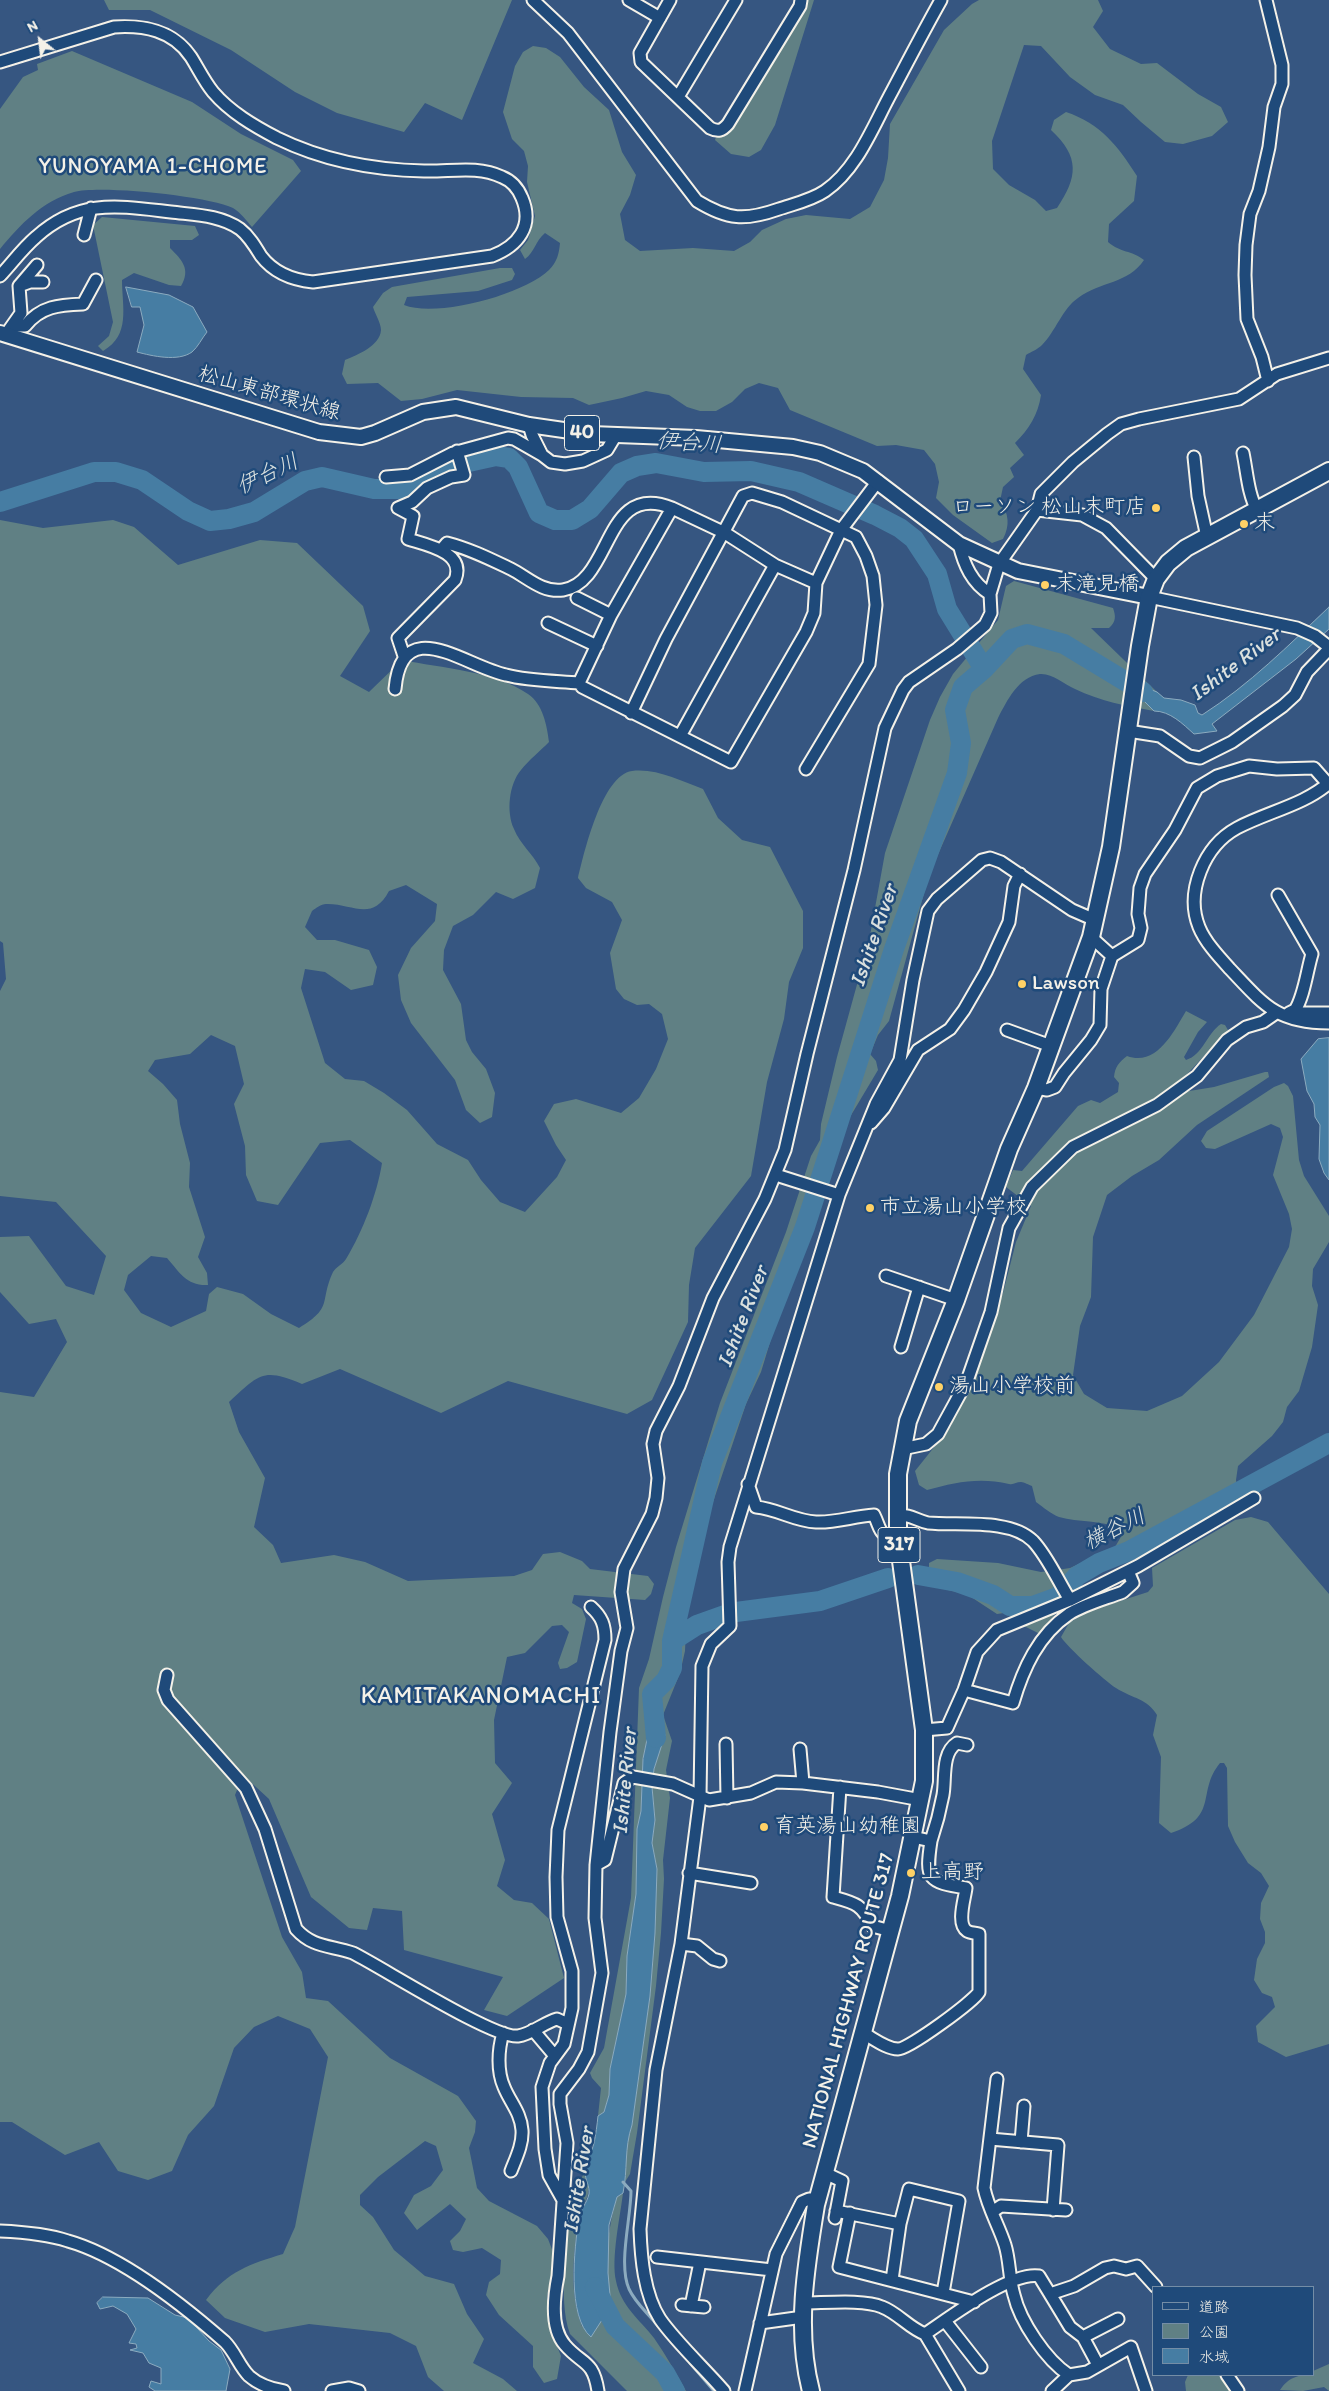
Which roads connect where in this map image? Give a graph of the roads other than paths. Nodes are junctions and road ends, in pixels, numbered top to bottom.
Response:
1 (533, 0) edge
2 (628, 0) edge
3 (670, 0) edge
4 (736, 0) edge
5 (801, 0) edge
6 (941, 0) edge
7 (1266, 0) edge
8 (660, 18) junction
9 (0, 62) edge
10 (678, 97) junction
11 (91, 208) junction
12 (84, 234) dead end
13 (37, 265) dead end
14 (0, 276) edge
15 (96, 280) dead end
16 (43, 282) dead end
17 (19, 286) junction
18 (6, 331) edge
19 (1329, 358) edge
20 (1268, 381) junction
21 (529, 425) junction
22 (616, 435) junction
23 (458, 453) junction
24 (1243, 453) dead end
25 (542, 455) junction
26 (1194, 457) dead end
27 (1329, 471) edge
28 (386, 477) dead end
29 (874, 486) junction
30 (672, 508) junction
31 (1037, 510) junction
32 (1257, 510) junction
33 (844, 525) junction
34 (725, 533) junction
35 (1207, 537) junction
36 (959, 544) junction
37 (442, 550) junction
38 (999, 564) junction
39 (775, 565) junction
40 (1156, 579) junction
41 (816, 583) junction
42 (990, 594) junction
43 (1149, 597) junction
44 (578, 598) dead end
45 (611, 615) junction
46 (548, 623) dead end
47 (597, 646) junction
48 (1329, 648) edge
49 (404, 656) junction
50 (580, 683) junction
51 (395, 689) dead end
52 (631, 713) junction
53 (1129, 725) junction
54 (680, 736) junction
55 (806, 769) dead end
56 (1328, 783) edge
57 (1020, 874) junction
58 (1278, 895) dead end
59 (1094, 920) junction
60 (1091, 937) junction
61 (1112, 956) junction
62 (1296, 1010) junction
63 (1279, 1014) junction
64 (1329, 1014) edge
65 (1329, 1023) edge
66 (1007, 1030) dead end
67 (1051, 1046) junction
68 (1036, 1088) junction
69 (864, 1132) junction
70 (776, 1175) junction
71 (835, 1194) junction
72 (886, 1276) dead end
73 (919, 1287) junction
74 (956, 1300) junction
75 (901, 1347) dead end
76 (902, 1449) junction
77 (748, 1484) junction
78 (1254, 1498) dead end
79 (756, 1507) junction
80 (897, 1516) junction
81 (736, 1525) junction
82 (898, 1539) junction
83 (1128, 1571) junction
84 (1068, 1598) junction
85 (591, 1607) dead end
86 (167, 1675) dead end
87 (964, 1690) junction
88 (924, 1730) junction
89 (726, 1744) dead end
90 (967, 1744) dead end
91 (800, 1749) dead end
92 (803, 1783) junction
93 (840, 1787) junction
94 (700, 1797) junction
95 (727, 1798) junction
96 (921, 1800) junction
97 (913, 1837) junction
98 (932, 1841) junction
99 (596, 1866) junction
100 (689, 1873) junction
101 (751, 1883) dead end
102 (891, 1931) junction
103 (680, 1944) junction
104 (720, 1961) dead end
105 (568, 2024) junction
106 (533, 2030) junction
107 (503, 2033) junction
108 (863, 2033) junction
109 (554, 2056) junction
110 (997, 2079) dead end
111 (1024, 2106) dead end
112 (990, 2139) junction
113 (1021, 2142) junction
114 (511, 2171) dead end
115 (825, 2173) junction
116 (818, 2198) junction
117 (564, 2202) junction
118 (1053, 2210) junction
119 (1066, 2210) dead end
120 (992, 2212) junction
121 (850, 2213) junction
122 (900, 2224) junction
123 (0, 2231) edge
124 (658, 2257) dead end
125 (700, 2262) junction
126 (772, 2270) junction
127 (892, 2280) junction
128 (1011, 2282) junction
129 (1155, 2286) edge
130 (943, 2293) junction
131 (1050, 2294) junction
132 (974, 2302) junction
133 (704, 2308) dead end
134 (804, 2310) junction
135 (1118, 2319) dead end
136 (945, 2321) junction
137 (760, 2324) junction
138 (925, 2334) junction
139 (1083, 2337) junction
140 (1098, 2365) junction
141 (982, 2367) dead end
142 (1069, 2375) junction
143 (1228, 2376) edge
144 (284, 2391) edge
145 (332, 2391) edge
146 (360, 2391) edge
147 (598, 2391) edge
148 (724, 2391) edge
149 (745, 2391) edge
150 (811, 2391) edge
151 (959, 2391) edge
152 (1052, 2391) edge
153 (1146, 2391) edge
154 (1238, 2391) edge

1 - 6 street
2 - 8 street
3 - 8 street
4 - 10 street
5 - 10 street
7 - 20 street
8 - 10 street
9 - 11 street
11 - 12 street
11 - 14 street
13 - 17 street
15 - 18 street
16 - 17 street
17 - 18 street
18 - 21 main road, 松山東部環状線 / 40
19 - 20 street
20 - 31 street
21 - 22 main road, 松山東部環状線 / 40
21 - 25 street
22 - 25 street
22 - 29 main road, 松山東部環状線 / 40
23 - 25 street
23 - 28 street
23 - 37 street
24 - 32 street
26 - 35 street
27 - 32 highway, NATIONAL HIGHWAY ROUTE 317 / 317
29 - 33 street
29 - 36 main road, 松山東部環状線 / 40
30 - 34 street
30 - 37 street
30 - 45 street
31 - 38 street
31 - 40 street
32 - 35 highway, NATIONAL HIGHWAY ROUTE 317 / 317
33 - 34 street
33 - 41 street
33 - 55 street
34 - 39 street
34 - 52 street
35 - 40 highway, NATIONAL HIGHWAY ROUTE 317 / 317
36 - 38 main road, 松山東部環状線 / 40
36 - 42 street
37 - 49 street
38 - 42 street
38 - 43 main road, 松山東部環状線 / 40
39 - 41 street
39 - 54 street
40 - 43 highway, NATIONAL HIGHWAY ROUTE 317 / 317
41 - 54 street
42 - 70 street
43 - 48 street
43 - 53 highway, NATIONAL HIGHWAY ROUTE 317 / 317
44 - 45 street
45 - 47 street
46 - 47 street
47 - 50 street
48 - 53 street
49 - 50 street
49 - 51 street
50 - 52 street
52 - 54 street
53 - 59 highway, NATIONAL HIGHWAY ROUTE 317 / 317
56 - 61 street
56 - 63 street
57 - 59 street
57 - 69 street
57 - 69 street
58 - 62 street
59 - 60 highway, NATIONAL HIGHWAY ROUTE 317 / 317
60 - 61 street
60 - 67 highway, NATIONAL HIGHWAY ROUTE 317 / 317
61 - 68 street
62 - 63 street
62 - 64 street
63 - 65 street
63 - 76 street
66 - 67 street
67 - 68 highway, NATIONAL HIGHWAY ROUTE 317 / 317
68 - 74 highway, NATIONAL HIGHWAY ROUTE 317 / 317
69 - 71 street
70 - 71 street
70 - 99 street
71 - 77 street
72 - 73 street
73 - 74 street
73 - 75 street
74 - 76 highway, NATIONAL HIGHWAY ROUTE 317 / 317
76 - 80 highway, NATIONAL HIGHWAY ROUTE 317 / 317
77 - 79 street
77 - 81 street
78 - 83 street
79 - 81 street
79 - 82 street
80 - 82 highway, NATIONAL HIGHWAY ROUTE 317 / 317
80 - 84 street
81 - 94 street
82 - 88 highway, NATIONAL HIGHWAY ROUTE 317 / 317
83 - 84 street
83 - 87 street
84 - 87 street
85 - 105 street
86 - 107 street
87 - 88 street
88 - 96 highway, NATIONAL HIGHWAY ROUTE 317 / 317
89 - 95 street
90 - 98 street
91 - 92 street
92 - 93 street
92 - 95 street
93 - 96 street
93 - 102 street
94 - 95 street
94 - 99 street
94 - 100 street
96 - 97 highway, NATIONAL HIGHWAY ROUTE 317 / 317
97 - 98 street
97 - 102 highway, NATIONAL HIGHWAY ROUTE 317 / 317
98 - 108 street
99 - 117 street
100 - 101 street
100 - 103 street
102 - 108 highway, NATIONAL HIGHWAY ROUTE 317 / 317
103 - 104 street
103 - 148 street
105 - 106 street
105 - 109 street
106 - 107 street
106 - 109 street
107 - 114 street
108 - 115 highway, NATIONAL HIGHWAY ROUTE 317 / 317
109 - 117 street
110 - 112 street
111 - 113 street
112 - 113 street
112 - 120 street
113 - 118 street
115 - 116 highway, NATIONAL HIGHWAY ROUTE 317 / 317
115 - 121 street
116 - 126 street
116 - 134 highway, NATIONAL HIGHWAY ROUTE 317 / 317
117 - 147 street
118 - 119 street
118 - 120 street
120 - 128 street
121 - 122 street
121 - 127 street
122 - 127 street
122 - 130 street
123 - 144 street
124 - 125 street
125 - 126 street
125 - 133 street
126 - 137 street
127 - 130 street
128 - 131 street
128 - 132 street
128 - 142 street
129 - 131 street
130 - 132 street
131 - 139 street
132 - 136 street
134 - 137 street
134 - 138 street
134 - 150 highway, NATIONAL HIGHWAY ROUTE 317 / 317
135 - 139 street
136 - 138 street
136 - 141 street
137 - 149 street
138 - 151 street
139 - 140 street
140 - 142 street
140 - 153 street
142 - 152 street
143 - 154 street
145 - 146 street

